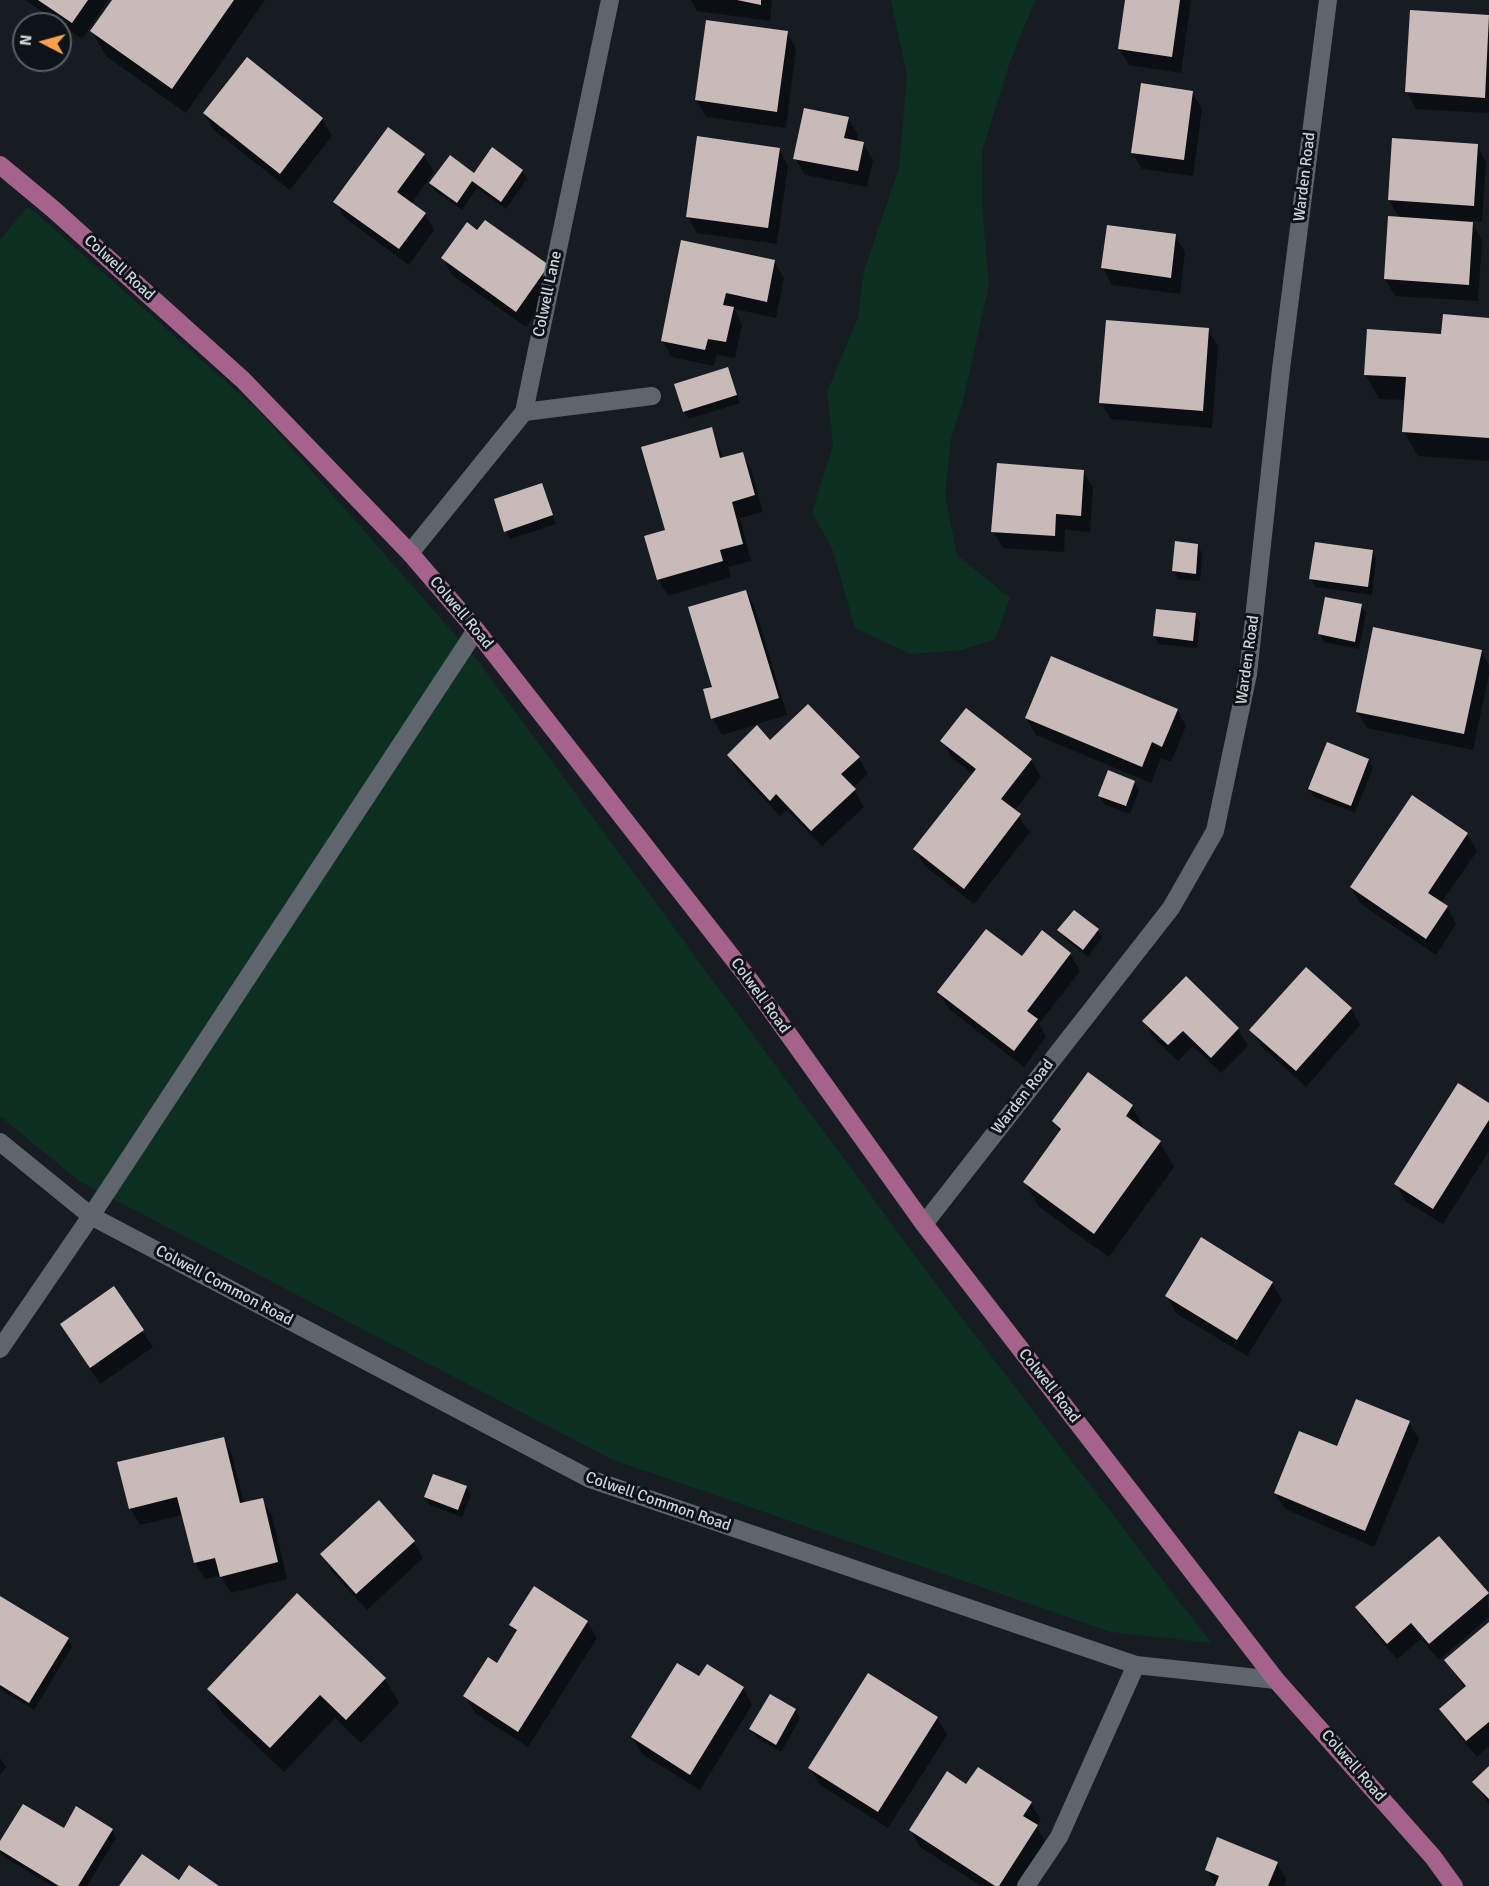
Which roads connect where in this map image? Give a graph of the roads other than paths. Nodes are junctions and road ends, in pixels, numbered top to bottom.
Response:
1 (610, 0) edge
2 (1328, 0) edge
3 (0, 165) edge
4 (652, 396) dead end
5 (524, 412) junction
6 (410, 553) junction
7 (476, 630) junction
8 (0, 1142) edge
9 (91, 1216) junction
10 (924, 1224) junction
11 (0, 1349) edge
12 (1136, 1665) junction
13 (1276, 1680) junction
14 (1026, 1886) edge
15 (1454, 1886) edge

1 - 5 street, Colwell Lane
2 - 10 street, Warden Road
3 - 6 main road, Colwell Road
4 - 5 street
5 - 6 street, Colwell Lane
6 - 7 main road, Colwell Road
7 - 9 street
7 - 10 main road, Colwell Road
8 - 9 street, Colwell Common Road
9 - 11 street
9 - 12 street, Colwell Common Road
10 - 13 main road, Colwell Road
12 - 13 street, Colwell Common Road
12 - 14 street
13 - 15 main road, Colwell Road

